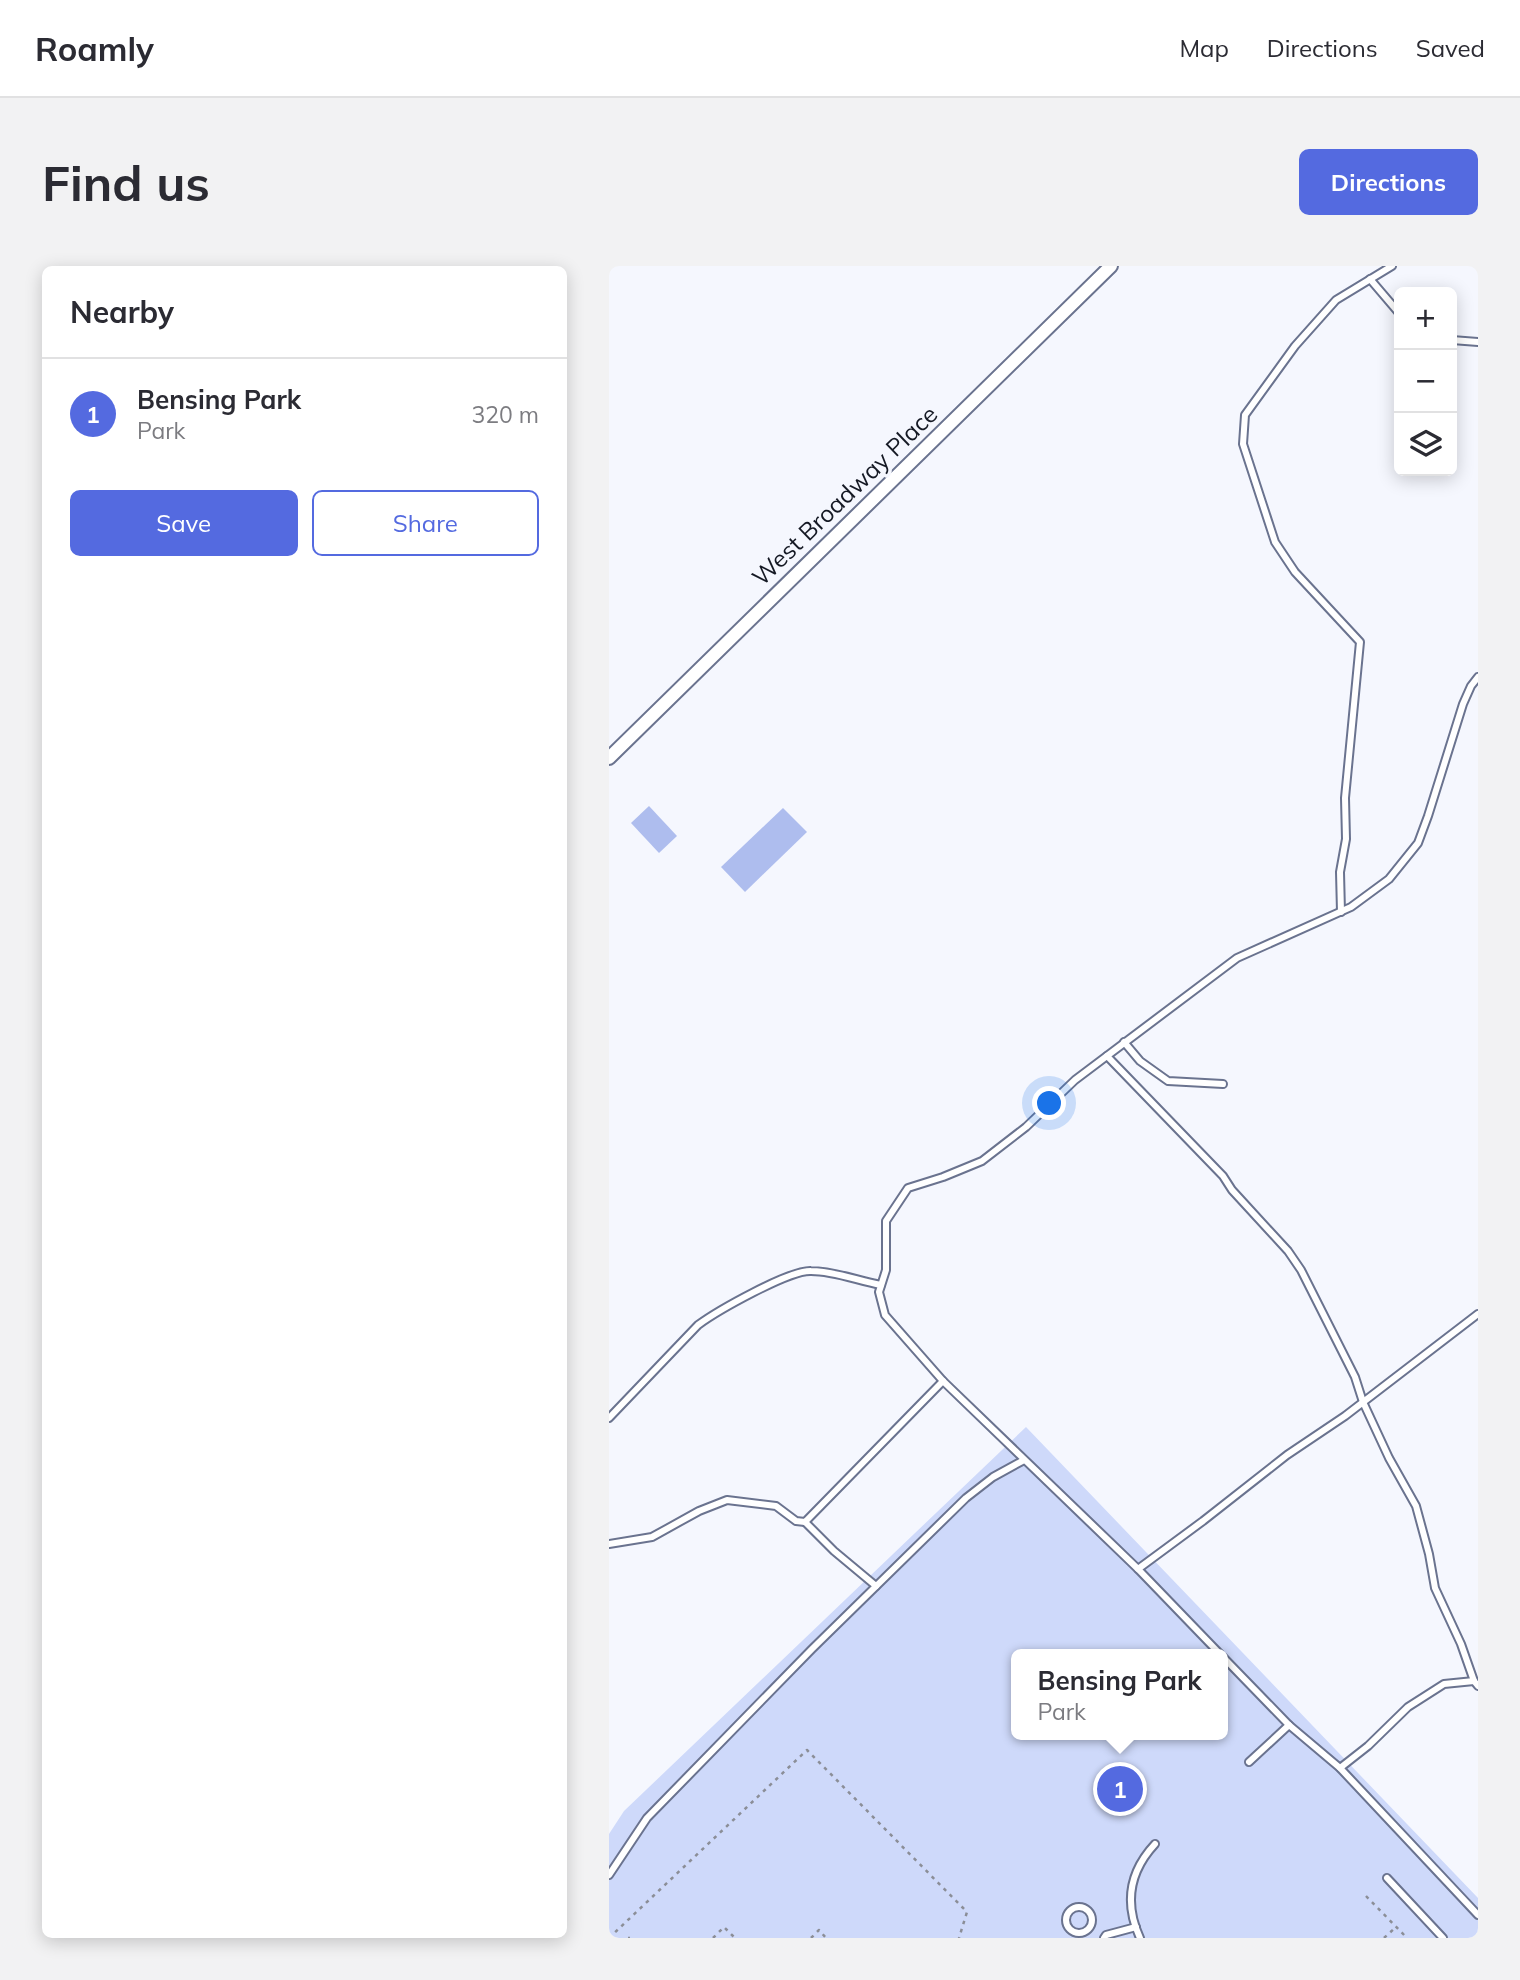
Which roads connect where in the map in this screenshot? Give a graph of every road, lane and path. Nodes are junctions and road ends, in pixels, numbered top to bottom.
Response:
1 (1111, 266) edge
2 (1392, 266) edge
3 (1370, 279) junction
4 (1394, 307) edge
5 (1457, 340) edge
6 (1478, 342) edge
7 (1478, 677) edge
8 (609, 758) edge
9 (1341, 912) junction
10 (1125, 1042) junction
11 (1107, 1056) junction
12 (1223, 1084) dead end
13 (881, 1285) junction
14 (1478, 1314) edge
15 (943, 1381) junction
16 (1363, 1402) junction
17 (609, 1418) edge
18 (1024, 1460) junction
19 (805, 1522) junction
20 (609, 1544) edge
21 (1138, 1569) junction
22 (876, 1586) junction
23 (1215, 1649) edge
24 (1228, 1662) edge
25 (1476, 1684) edge
26 (1289, 1725) junction
27 (1249, 1762) dead end
28 (1340, 1768) junction
29 (1155, 1844) dead end
30 (609, 1875) edge
31 (1387, 1878) dead end
32 (1366, 1896) dead end
33 (1478, 1915) edge
34 (1136, 1927) junction
35 (1396, 1927) junction
36 (1072, 1935) edge
37 (609, 1938) edge
38 (713, 1938) edge
39 (735, 1938) edge
40 (811, 1938) edge
41 (826, 1938) edge
42 (960, 1938) edge
43 (1104, 1938) edge
44 (1140, 1938) edge
45 (1384, 1938) edge
46 (1406, 1938) edge
47 (1443, 1938) edge

1 - 8 street, West Broadway Place
2 - 3 lane
3 - 4 lane
3 - 9 lane
5 - 6 lane
7 - 9 lane
9 - 10 lane
10 - 11 lane
10 - 12 lane
11 - 13 lane
11 - 16 lane
13 - 15 lane
13 - 17 lane
14 - 16 lane
15 - 18 lane
15 - 19 lane
16 - 21 lane
16 - 25 lane
18 - 21 lane
18 - 22 lane
19 - 20 lane
19 - 22 lane
21 - 23 lane
22 - 30 lane
24 - 26 lane
25 - 28 lane
26 - 27 lane
26 - 28 lane
28 - 33 lane
29 - 34 lane
31 - 47 lane
32 - 35 path
34 - 43 lane
34 - 44 lane
35 - 45 path
35 - 46 path
36 - 36 lane
37 - 42 path
38 - 39 path
40 - 41 path

